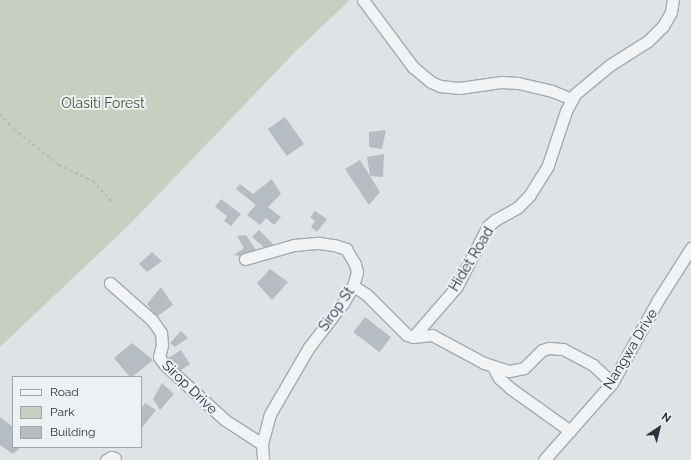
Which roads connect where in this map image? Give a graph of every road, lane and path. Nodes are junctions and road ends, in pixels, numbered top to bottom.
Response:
1 (364, 0) edge
2 (673, 0) edge
3 (572, 99) junction
4 (0, 114) edge
5 (112, 202) dead end
6 (691, 248) edge
7 (245, 259) dead end
8 (110, 282) dead end
9 (353, 286) junction
10 (412, 337) junction
11 (493, 367) junction
12 (612, 383) junction
13 (570, 431) junction
14 (262, 444) junction
15 (263, 460) edge
16 (544, 460) edge

1 - 3 street
2 - 3 street, Hidet Road
3 - 10 street, Hidet Road
4 - 5 path
6 - 12 street, Nangwa Drive
7 - 9 street, Sirop St
8 - 14 street, Sirop Drive
9 - 10 street
9 - 14 street, Sirop St
10 - 11 street
11 - 12 street
11 - 13 street
12 - 13 street, Nangwa Drive
13 - 16 street, Nangwa Drive
14 - 15 street, Sirop St

